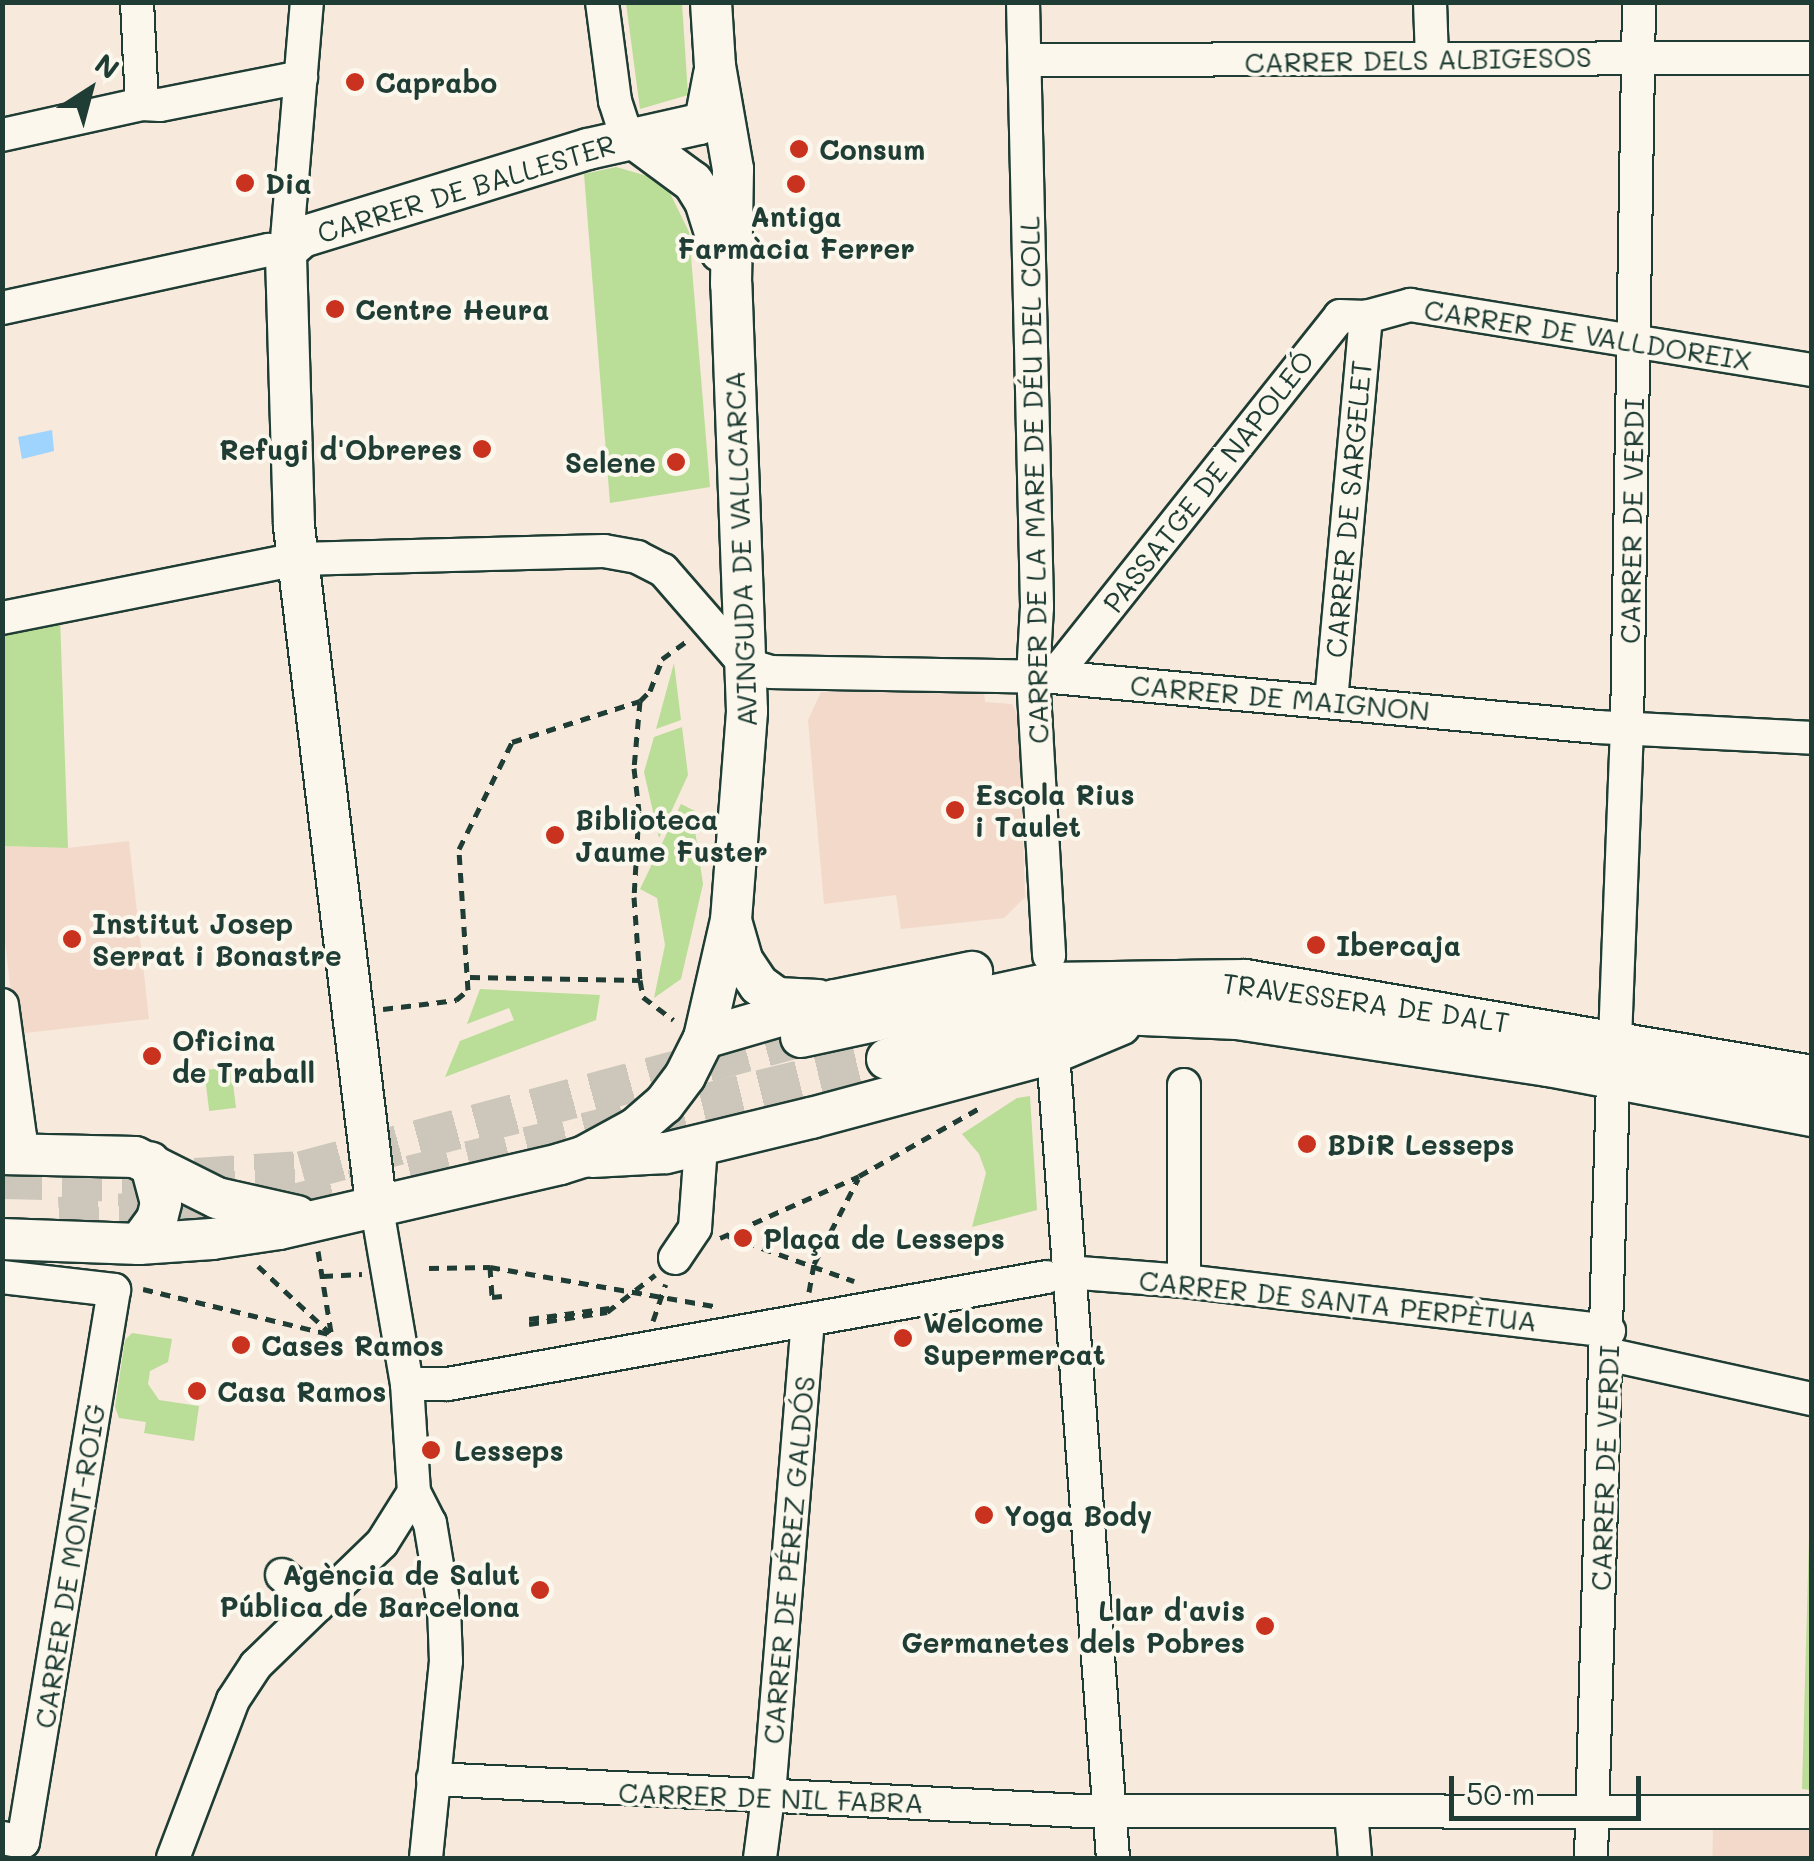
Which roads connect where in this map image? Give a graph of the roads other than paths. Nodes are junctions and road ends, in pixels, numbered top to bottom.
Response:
1 (137, 2) edge
2 (307, 2) edge
3 (602, 2) edge
4 (710, 2) edge
5 (1023, 2) edge
6 (1430, 2) edge
7 (1640, 2) edge
8 (1638, 57) junction
9 (1432, 58) junction
10 (1812, 58) edge
11 (1025, 60) junction
12 (715, 66) junction
13 (301, 77) junction
14 (142, 104) junction
15 (2, 135) edge
16 (633, 138) junction
17 (286, 251) junction
18 (732, 284) junction
19 (2, 308) edge
20 (1366, 317) junction
21 (1635, 338) junction
22 (1812, 370) edge
23 (298, 559) junction
24 (2, 618) edge
25 (748, 664) junction
26 (1047, 672) junction
27 (1331, 701) junction
28 (1628, 728) junction
29 (1812, 738) edge
30 (731, 920) junction
31 (835, 1000) junction
32 (1051, 1003) junction
33 (2, 1004) edge
34 (689, 1029) junction
35 (802, 1038) tunnel mouth
36 (887, 1058) tunnel mouth
37 (1614, 1059) junction
38 (1812, 1076) edge
39 (1184, 1085) dead end
40 (1812, 1116) edge
41 (8, 1154) edge
42 (583, 1157) junction
43 (700, 1160) dead end
44 (150, 1162) junction
45 (376, 1203) junction
46 (2, 1214) edge
47 (59, 1217) tunnel mouth
48 (315, 1235) junction
49 (2, 1239) edge
50 (139, 1244) junction
51 (675, 1258) road end
52 (1057, 1275) junction
53 (2, 1277) edge
54 (1184, 1281) junction
55 (805, 1322) junction
56 (1608, 1343) junction
57 (406, 1384) junction
58 (1812, 1398) edge
59 (414, 1492) junction
60 (282, 1575) dead end
61 (318, 1605) junction
62 (433, 1779) junction
63 (769, 1794) junction
64 (1110, 1811) junction
65 (1352, 1812) junction
66 (1591, 1812) junction
67 (1812, 1812) edge
68 (13, 1840) edge
69 (174, 1858) edge
70 (426, 1858) edge
71 (760, 1858) edge
72 (1113, 1858) edge
73 (1356, 1858) edge
74 (1590, 1858) edge

1 - 14 street
2 - 13 street
3 - 16 street
4 - 12 main road, AVINGUDA DE VALLCARCA
5 - 11 street, CARRER DE LA MARE DE DÉU DEL COLL
6 - 9 street
7 - 8 street, CARRER DE VERDI
8 - 9 street, CARRER DELS ALBIGESOS
8 - 10 street, CARRER DELS ALBIGESOS
8 - 21 street, CARRER DE VERDI
9 - 11 street, CARRER DELS ALBIGESOS
11 - 26 street, CARRER DE LA MARE DE DÉU DEL COLL
12 - 16 main road, CARRER DE BALLESTER
12 - 18 main road, AVINGUDA DE VALLCARCA
13 - 14 street
13 - 17 street
14 - 15 street
16 - 17 main road, CARRER DE BALLESTER
16 - 18 main road
17 - 19 street, CARRER DE BALLESTER
17 - 23 main road
18 - 25 main road, AVINGUDA DE VALLCARCA
20 - 21 street, CARRER DE VALLDOREIX
20 - 26 street, PASSATGE DE NAPOLEÓ
20 - 27 street, CARRER DE SARGELET
21 - 22 street, CARRER DE VALLDOREIX
21 - 28 street, CARRER DE VERDI
23 - 24 street
23 - 25 street
23 - 45 main road
25 - 26 street, CARRER DE MAIGNON
25 - 30 main road, AVINGUDA DE VALLCARCA
26 - 27 street, CARRER DE MAIGNON
26 - 32 street, CARRER DE LA MARE DE DÉU DEL COLL
27 - 28 street, CARRER DE MAIGNON
28 - 29 street, CARRER DE MAIGNON
28 - 37 street, CARRER DE VERDI
30 - 31 main road
30 - 34 main road, AVINGUDA DE VALLCARCA
31 - 32 main road
31 - 34 main road
32 - 35 main road, TRAVESSERA DE DALT
32 - 36 main road, TRAVESSERA DE DALT
32 - 37 main road, TRAVESSERA DE DALT
32 - 37 main road, TRAVESSERA DE DALT
32 - 42 main road
32 - 52 street, CARRER DE LA MARE DE DÉU DEL COLL
33 - 41 street
34 - 42 main road, AVINGUDA DE VALLCARCA
37 - 38 main road, TRAVESSERA DE DALT
37 - 40 main road, TRAVESSERA DE DALT
37 - 56 street, CARRER DE VERDI
39 - 54 street
41 - 44 main road
42 - 45 main road
43 - 51 street
44 - 48 main road
44 - 50 main road
45 - 48 main road
45 - 57 street
46 - 47 main road
48 - 50 main road
49 - 50 main road
52 - 54 street, CARRER DE SANTA PERPÈTUA
52 - 55 street
52 - 64 street, CARRER DE LA MARE DE DÉU DEL COLL
53 - 68 street, CARRER DE MONT-ROIG
54 - 56 street, CARRER DE SANTA PERPÈTUA
55 - 57 street
55 - 63 street, CARRER DE PÉREZ GALDÓS
56 - 58 street, CARRER DE SANTA PERPÈTUA
56 - 66 street, CARRER DE VERDI
57 - 59 street
59 - 61 street
59 - 62 street
60 - 61 street
61 - 69 street
62 - 63 street, CARRER DE NIL FABRA
62 - 70 street
63 - 64 street, CARRER DE NIL FABRA
63 - 71 street, CARRER DE PÉREZ GALDÓS
64 - 65 street, CARRER DE NIL FABRA
64 - 72 street, CARRER DE LA MARE DE DÉU DEL COLL
65 - 66 street, CARRER DE NIL FABRA
65 - 73 street
66 - 67 street, CARRER DE NIL FABRA
66 - 74 street, CARRER DE VERDI

